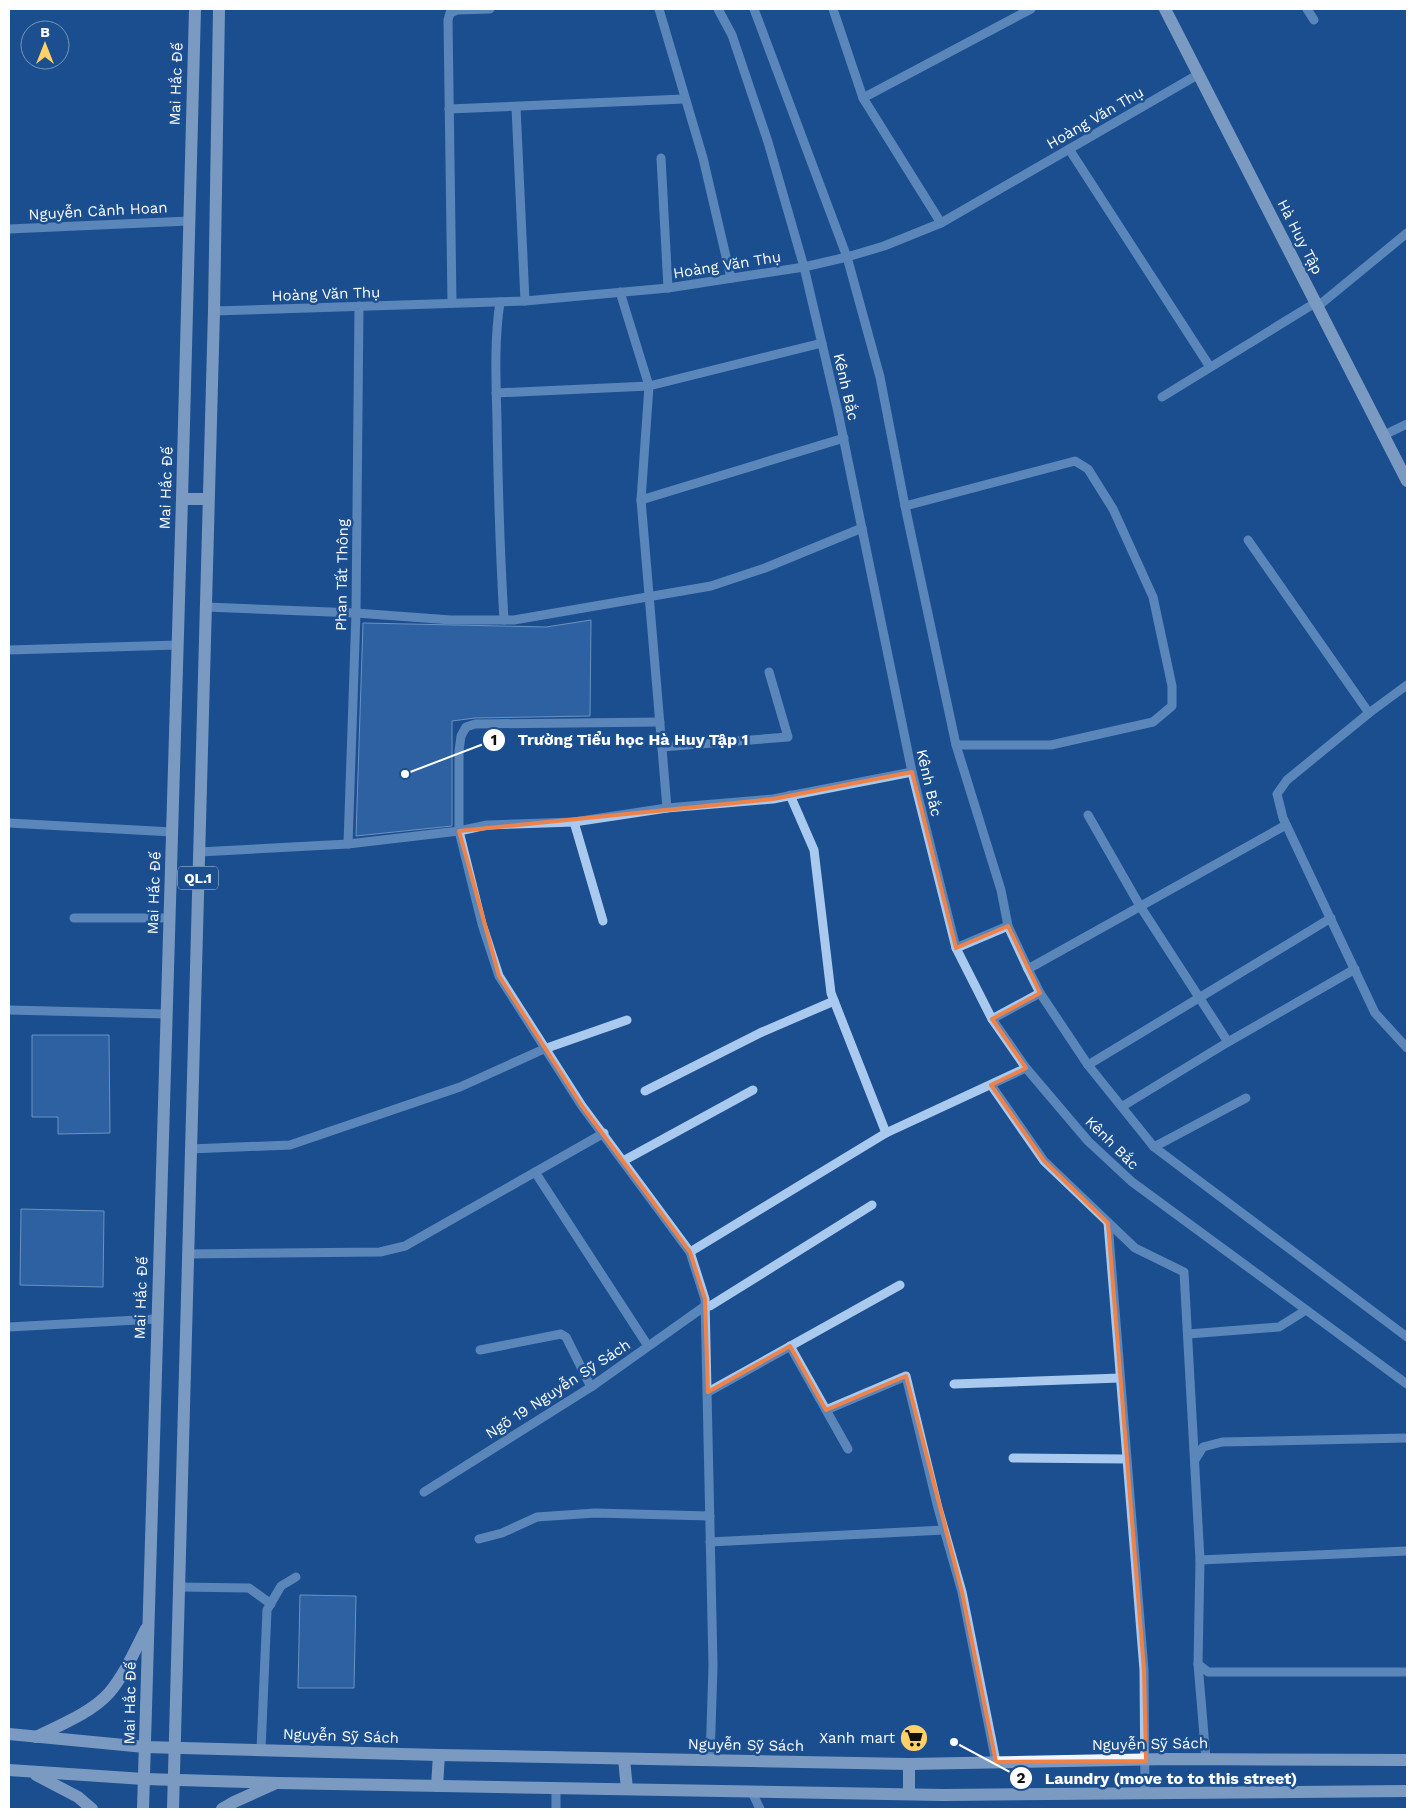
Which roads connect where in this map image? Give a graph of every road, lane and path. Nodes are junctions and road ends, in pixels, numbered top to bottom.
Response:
1 (195, 9) edge
2 (219, 9) edge
3 (490, 9) edge
4 (659, 9) edge
5 (718, 9) edge
6 (754, 9) edge
7 (833, 9) edge
8 (1031, 9) edge
9 (1164, 9) edge
10 (1307, 9) edge
11 (1314, 20) dead end
12 (1199, 74) junction
13 (863, 98) junction
14 (684, 99) junction
15 (516, 107) junction
16 (449, 109) junction
17 (1069, 149) junction
18 (661, 158) dead end
19 (189, 220) junction
20 (941, 223) junction
21 (9, 229) edge
22 (1407, 234) edge
23 (847, 257) junction
24 (804, 267) junction
25 (731, 278) junction
26 (668, 288) junction
27 (620, 292) junction
28 (525, 301) junction
29 (500, 302) junction
30 (452, 303) junction
31 (1316, 305) junction
32 (359, 306) junction
33 (214, 311) junction
34 (822, 342) junction
35 (1210, 367) junction
36 (649, 386) junction
37 (496, 393) junction
38 (1162, 397) dead end
39 (1407, 424) edge
40 (1384, 436) junction
41 (844, 438) junction
42 (1407, 481) edge
43 (182, 499) junction
44 (208, 499) junction
45 (641, 500) junction
46 (905, 506) junction
47 (862, 528) junction
48 (1248, 540) dead end
49 (650, 597) junction
50 (206, 607) junction
51 (356, 613) junction
52 (504, 620) junction
53 (178, 645) junction
54 (9, 650) edge
55 (769, 672) dead end
56 (1407, 685) edge
57 (1369, 712) junction
58 (660, 722) junction
59 (956, 745) junction
60 (662, 747) junction
61 (912, 772) junction
62 (790, 795) junction
63 (667, 808) junction
64 (1088, 815) dead end
65 (574, 822) junction
66 (9, 823) edge
67 (1286, 825) junction
68 (459, 831) junction
69 (172, 832) junction
70 (348, 844) junction
71 (199, 852) junction
72 (1140, 906) junction
73 (74, 918) dead end
74 (170, 918) junction
75 (1331, 918) junction
76 (603, 921) dead end
77 (1008, 926) junction
78 (956, 948) junction
79 (1355, 969) junction
80 (1028, 970) junction
81 (1040, 994) junction
82 (1198, 998) junction
83 (834, 1001) junction
84 (9, 1010) edge
85 (166, 1014) junction
86 (992, 1019) junction
87 (627, 1020) dead end
88 (1228, 1042) junction
89 (1407, 1048) edge
90 (544, 1049) junction
91 (1088, 1065) junction
92 (1026, 1068) junction
93 (991, 1085) junction
94 (753, 1090) dead end
95 (645, 1091) dead end
96 (1246, 1098) dead end
97 (1123, 1106) junction
98 (604, 1133) junction
99 (886, 1133) junction
100 (1154, 1147) junction
101 (190, 1149) junction
102 (623, 1161) junction
103 (535, 1172) junction
104 (872, 1205) dead end
105 (1108, 1223) junction
106 (690, 1252) junction
107 (188, 1254) junction
108 (900, 1285) dead end
109 (705, 1306) junction
110 (1306, 1310) junction
111 (156, 1319) junction
112 (9, 1327) edge
113 (1188, 1334) junction
114 (1407, 1337) edge
115 (648, 1346) junction
116 (790, 1346) junction
117 (480, 1350) dead end
118 (1120, 1378) junction
119 (954, 1384) dead end
120 (1407, 1384) edge
121 (591, 1387) junction
122 (708, 1392) junction
123 (826, 1410) junction
124 (1407, 1438) edge
125 (848, 1450) dead end
126 (1013, 1458) dead end
127 (1126, 1459) junction
128 (1195, 1460) junction
129 (424, 1492) dead end
130 (710, 1516) junction
131 (944, 1530) junction
132 (479, 1539) dead end
133 (710, 1542) junction
134 (1407, 1551) edge
135 (1200, 1560) junction
136 (296, 1577) dead end
137 (178, 1587) junction
138 (271, 1604) junction
139 (148, 1626) junction
140 (1198, 1664) junction
141 (1406, 1672) edge
142 (9, 1734) edge
143 (35, 1737) junction
144 (145, 1747) junction
145 (174, 1747) junction
146 (261, 1750) junction
147 (439, 1755) junction
148 (624, 1758) junction
149 (710, 1760) junction
150 (1206, 1760) junction
151 (1407, 1760) edge
152 (1146, 1761) junction
153 (996, 1762) junction
154 (909, 1764) junction
155 (9, 1770) edge
156 (32, 1773) junction
157 (144, 1779) junction
158 (174, 1779) junction
159 (278, 1782) junction
160 (437, 1786) junction
161 (556, 1788) junction
162 (627, 1790) junction
163 (1407, 1791) edge
164 (752, 1792) junction
165 (909, 1794) junction
166 (1145, 1794) junction
167 (92, 1809) edge
168 (143, 1809) edge
169 (173, 1809) edge
170 (222, 1809) edge
171 (556, 1809) edge
172 (760, 1809) edge

1 - 19 main road, Mai Hắc Đế / QL.1
2 - 33 main road, QL.1
3 - 16 street
4 - 14 street
5 - 24 street, Kênh Bắc
6 - 23 street, Kênh Bắc
7 - 13 street
8 - 13 street
9 - 12 main road, Hà Huy Tập
10 - 11 street
12 - 17 street, Hoàng Văn Thụ
12 - 31 main road, Hà Huy Tập
13 - 20 street
14 - 15 street
14 - 25 street
15 - 16 street
15 - 28 street
16 - 30 street
17 - 20 street, Hoàng Văn Thụ
17 - 35 street
18 - 26 street
19 - 21 street, Nguyễn Cảnh Hoan
19 - 43 main road, Mai Hắc Đế / QL.1
20 - 23 street, Hoàng Văn Thụ
22 - 31 street
23 - 24 street, Hoàng Văn Thụ
23 - 46 street, Kênh Bắc
24 - 25 street, Hoàng Văn Thụ
24 - 34 street, Kênh Bắc
25 - 26 street, Hoàng Văn Thụ
26 - 27 street, Hoàng Văn Thụ
27 - 28 street, Hoàng Văn Thụ
27 - 36 street
28 - 29 street, Hoàng Văn Thụ
29 - 30 street, Hoàng Văn Thụ
29 - 37 street
30 - 32 street, Hoàng Văn Thụ
31 - 35 street
31 - 40 main road, Hà Huy Tập
32 - 33 street, Hoàng Văn Thụ
32 - 51 street, Phan Tất Thông
33 - 44 main road, QL.1
34 - 36 street
34 - 41 street, Kênh Bắc
35 - 38 street
36 - 37 street
36 - 45 street
37 - 52 street
39 - 40 street
40 - 42 main road, Hà Huy Tập
41 - 45 street
41 - 47 street, Kênh Bắc
43 - 44 main road
43 - 53 main road, Mai Hắc Đế / QL.1
44 - 50 main road, QL.1
45 - 49 street
46 - 59 street, Kênh Bắc
46 - 59 street
47 - 49 street
47 - 61 street, Kênh Bắc
48 - 57 street
49 - 52 street
49 - 58 street
50 - 51 street
50 - 71 main road, QL.1
51 - 52 street
51 - 70 street, Phan Tất Thông
53 - 54 street
53 - 69 main road, Mai Hắc Đế / QL.1
55 - 60 street
56 - 57 street
57 - 67 street
58 - 60 street
58 - 68 street
59 - 77 street, Kênh Bắc
60 - 63 street
61 - 62 street
61 - 78 street, Kênh Bắc
62 - 63 street
62 - 83 street
63 - 65 street
64 - 72 street
65 - 68 street
65 - 76 street
66 - 69 street
67 - 72 street
67 - 75 street
68 - 70 street
68 - 90 street
69 - 74 main road, Mai Hắc Đế / QL.1
70 - 71 street
71 - 101 main road, QL.1
72 - 80 street
72 - 82 street
73 - 74 street
74 - 85 main road, Mai Hắc Đế / QL.1
75 - 79 street
75 - 82 street
77 - 78 street
77 - 80 street, Kênh Bắc
78 - 86 street, Kênh Bắc
79 - 88 street
79 - 89 street
80 - 81 street, Kênh Bắc
81 - 86 street
81 - 91 street, Kênh Bắc
82 - 88 street
82 - 91 street
83 - 95 street
83 - 99 street
84 - 85 street
85 - 111 main road, Mai Hắc Đế / QL.1
86 - 92 street, Kênh Bắc
87 - 90 street
88 - 97 street
90 - 98 street
90 - 101 street
91 - 97 street, Kênh Bắc
92 - 93 street
92 - 110 street, Kênh Bắc
93 - 99 street
93 - 105 street
94 - 102 street
96 - 100 street
97 - 100 street, Kênh Bắc
98 - 102 street
98 - 103 street
99 - 106 street
100 - 114 street, Kênh Bắc
101 - 107 main road, QL.1
102 - 106 street
103 - 107 street
103 - 115 street
104 - 109 street, Ngõ 19 Nguyễn Sỹ Sách
105 - 113 street
105 - 118 street
106 - 109 street
107 - 137 main road, QL.1
108 - 116 street
109 - 115 street, Ngõ 19 Nguyễn Sỹ Sách
109 - 122 street
110 - 113 street
110 - 120 street, Kênh Bắc
111 - 112 street
111 - 139 main road, Mai Hắc Đế / QL.1
113 - 128 street
115 - 121 street, Ngõ 19 Nguyễn Sỹ Sách
116 - 122 street
116 - 123 street
117 - 121 street
118 - 119 street
118 - 127 street
121 - 129 street, Ngõ 19 Nguyễn Sỹ Sách
122 - 130 street
123 - 125 street
123 - 131 street
124 - 128 street
126 - 127 street
127 - 152 street
128 - 135 street
130 - 132 street
130 - 133 street
131 - 133 street
131 - 153 street
133 - 149 street
134 - 135 street
135 - 140 street
136 - 138 street
137 - 138 street
137 - 145 main road, QL.1
138 - 146 street
139 - 143 main road
139 - 144 main road, Mai Hắc Đế / QL.1
140 - 141 street
140 - 150 street
142 - 143 main road, Nguyễn Sỹ Sách
143 - 144 main road, Nguyễn Sỹ Sách
144 - 145 main road, Nguyễn Sỹ Sách
144 - 157 main road, Mai Hắc Đế / QL.1
145 - 146 main road, Nguyễn Sỹ Sách
145 - 158 main road, QL.1
146 - 147 main road, Nguyễn Sỹ Sách
147 - 148 main road, Nguyễn Sỹ Sách
147 - 160 main road
148 - 149 main road, Nguyễn Sỹ Sách
148 - 162 main road
149 - 154 main road, Nguyễn Sỹ Sách
150 - 151 main road, Nguyễn Sỹ Sách
150 - 152 main road, Nguyễn Sỹ Sách
152 - 153 main road, Nguyễn Sỹ Sách
152 - 166 street
153 - 154 main road, Nguyễn Sỹ Sách
154 - 165 main road
155 - 156 main road
156 - 157 main road
156 - 167 main road
157 - 158 main road
157 - 168 main road, QL.1
158 - 159 main road
158 - 169 main road, QL.1
159 - 160 main road
159 - 170 main road
160 - 161 main road
161 - 162 main road
161 - 171 street
162 - 164 main road
163 - 166 main road
164 - 165 main road
164 - 172 street
165 - 166 main road

